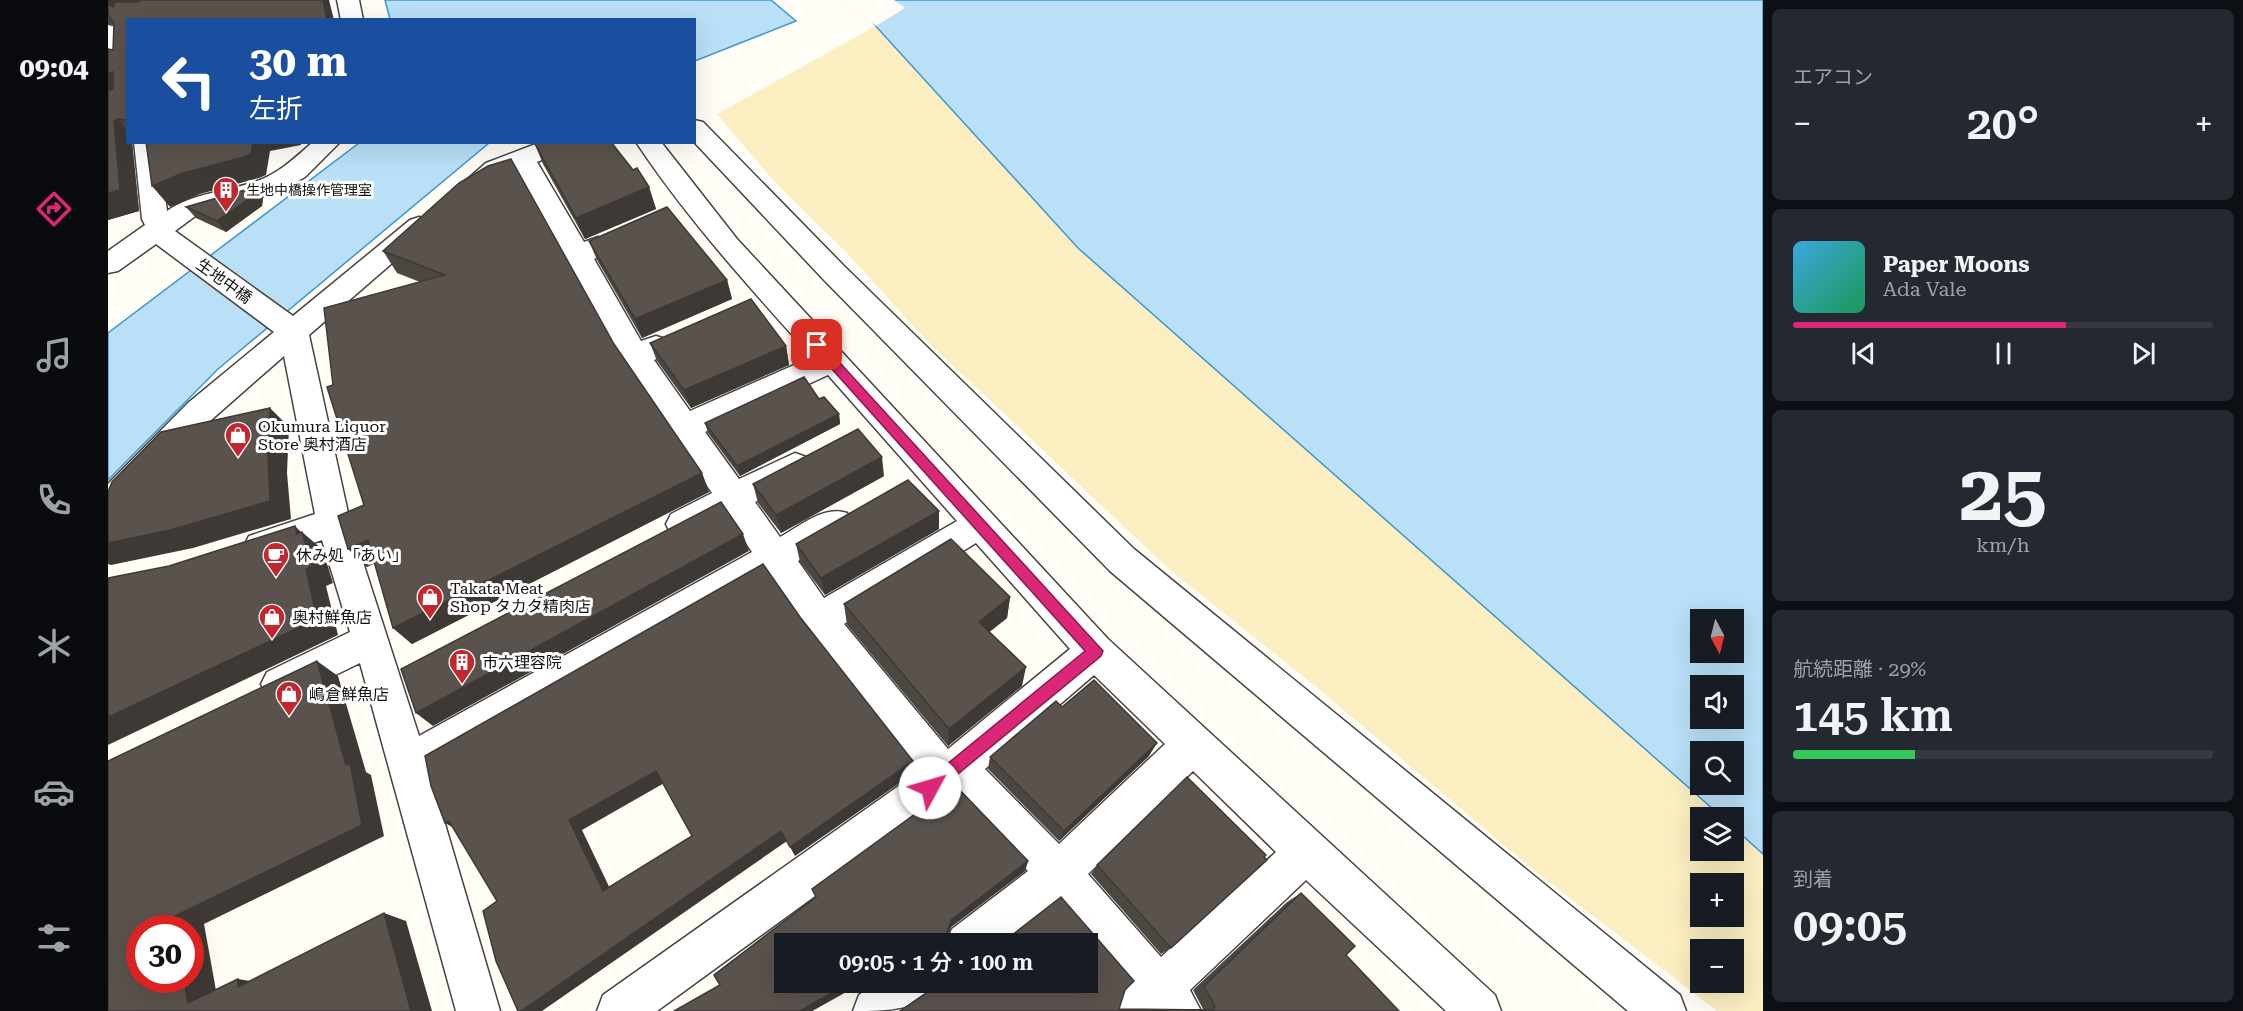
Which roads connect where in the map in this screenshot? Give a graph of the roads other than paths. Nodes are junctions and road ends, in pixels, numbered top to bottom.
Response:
1 (348, 0) edge
2 (352, 18) edge
3 (126, 21) edge
4 (108, 27) edge
5 (108, 32) edge
6 (126, 59) edge
7 (696, 129) edge
8 (146, 144) edge
9 (326, 144) edge
10 (560, 144) edge
11 (649, 144) edge
12 (524, 158) junction
13 (162, 233) junction
14 (620, 237) edge
15 (578, 255) junction
16 (108, 264) edge
17 (287, 327) junction
18 (677, 338) edge
19 (635, 356) junction
20 (831, 361) junction
21 (883, 419) junction
22 (683, 428) junction
23 (852, 436) edge
24 (820, 453) edge
25 (929, 469) junction
26 (898, 486) edge
27 (735, 497) junction
28 (108, 505) edge
29 (857, 510) edge
30 (333, 522) junction
31 (980, 524) junction
32 (660, 536) edge
33 (234, 555) edge
34 (776, 558) junction
35 (819, 620) junction
36 (370, 640) junction
37 (1095, 651) junction
38 (416, 663) edge
39 (384, 680) junction
40 (255, 696) edge
41 (1193, 744) junction
42 (408, 764) junction
43 (951, 772) junction
44 (1306, 852) junction
45 (1059, 873) junction
46 (981, 933) edge
47 (900, 993) edge
48 (1158, 1003) edge
49 (478, 1011) edge
50 (619, 1011) edge
51 (875, 1011) edge
52 (1479, 1011) edge
53 (1664, 1011) edge

1 - 2 street
3 - 4 street
5 - 6 street
7 - 53 street
8 - 13 street
9 - 13 street
10 - 12 street
11 - 20 street
12 - 15 street
12 - 17 street
13 - 16 street
13 - 17 street, 生地中橋
14 - 15 street
15 - 19 street
17 - 28 street
17 - 30 street
18 - 19 street
19 - 22 street
20 - 21 street
20 - 22 street
21 - 23 street
21 - 25 street
22 - 27 street
24 - 27 street
25 - 26 street
25 - 31 street
27 - 32 street
27 - 34 street
29 - 34 street
30 - 33 street
30 - 36 street
31 - 35 street
31 - 37 street
34 - 35 street
34 - 42 street
35 - 43 street
36 - 39 street
36 - 40 street
37 - 41 street
37 - 43 street
38 - 39 street
39 - 42 street
41 - 44 street
41 - 45 street
42 - 49 street
43 - 45 street
43 - 50 street
44 - 48 street
44 - 52 street
45 - 46 street
45 - 48 street
47 - 51 street

